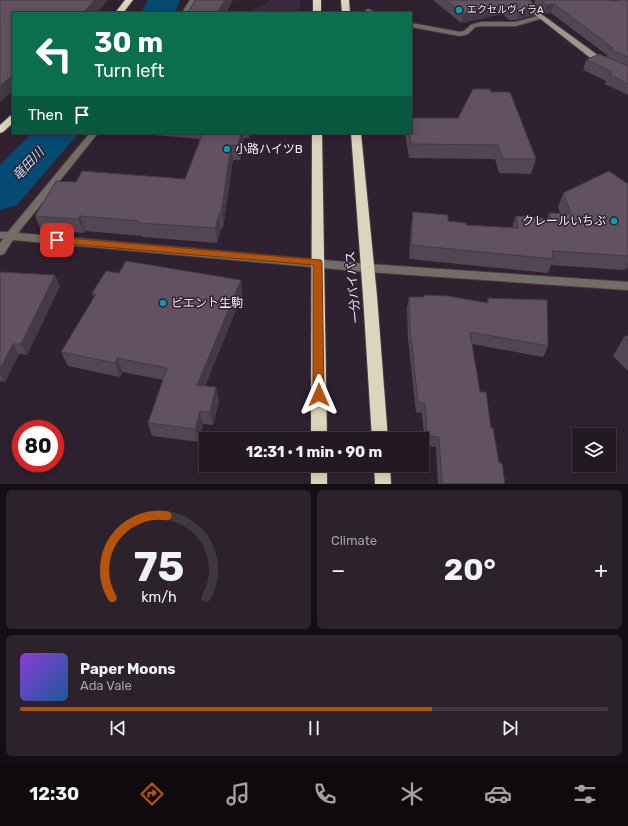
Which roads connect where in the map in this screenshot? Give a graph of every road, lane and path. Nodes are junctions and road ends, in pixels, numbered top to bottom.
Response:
1 (129, 0) edge
2 (193, 0) edge
3 (318, 0) edge
4 (345, 0) edge
5 (526, 0) edge
6 (120, 12) edge
7 (186, 12) edge
8 (317, 12) edge
9 (346, 12) edge
10 (541, 17) junction
11 (412, 25) edge
12 (628, 73) edge
13 (12, 119) edge
14 (0, 130) edge
15 (93, 134) edge
16 (317, 134) edge
17 (356, 134) edge
18 (5, 236) edge
19 (0, 251) edge
20 (318, 262) junction
21 (368, 268) junction
22 (628, 286) edge
23 (319, 432) edge
24 (380, 432) edge
25 (319, 472) edge
26 (382, 472) edge
27 (320, 484) edge
28 (383, 484) edge

1 - 6 highway
2 - 7 street
3 - 8 highway
4 - 9 highway
5 - 10 street
10 - 11 street
10 - 12 street
13 - 14 highway
15 - 18 street
16 - 20 highway
17 - 21 highway, 一分バイパス
18 - 19 street
18 - 20 street
20 - 21 street
20 - 23 highway
21 - 22 street
21 - 24 highway, 一分バイパス
25 - 27 highway
26 - 28 highway

